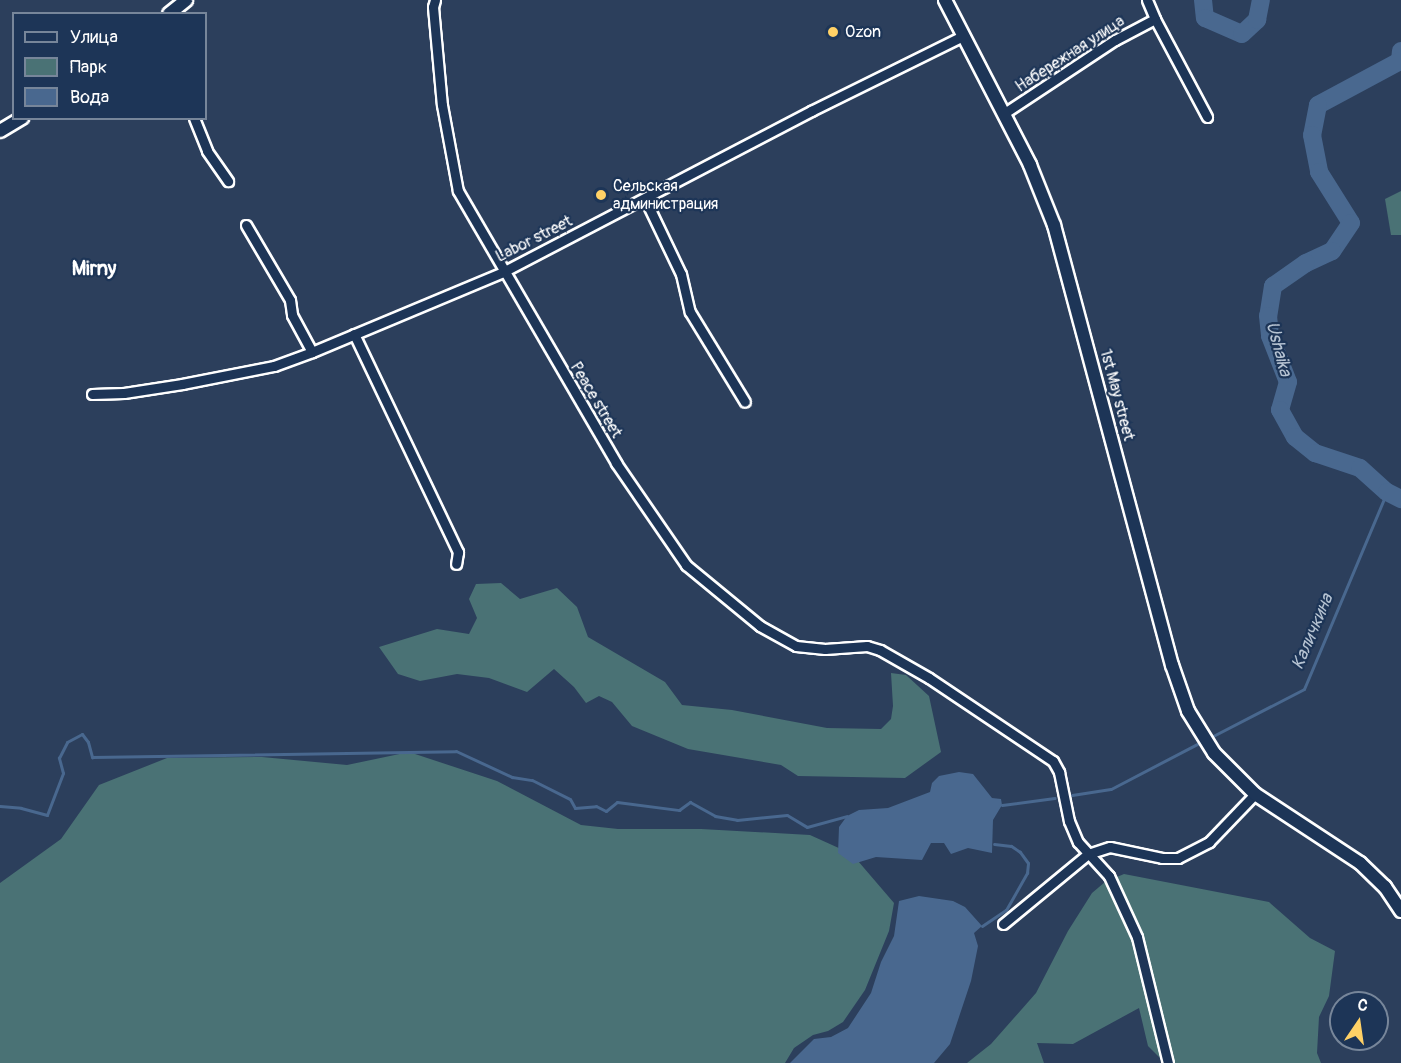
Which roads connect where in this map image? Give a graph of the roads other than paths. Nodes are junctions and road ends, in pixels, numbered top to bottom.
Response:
1 (186, 0) edge
2 (435, 0) edge
3 (945, 0) edge
4 (1147, 0) edge
5 (171, 12) edge
6 (1155, 19) junction
7 (963, 36) junction
8 (1003, 114) junction
9 (1208, 117) dead end
10 (19, 120) edge
11 (195, 120) edge
12 (0, 131) edge
13 (228, 181) dead end
14 (645, 199) junction
15 (246, 225) dead end
16 (502, 272) junction
17 (354, 334) junction
18 (312, 352) junction
19 (92, 394) dead end
20 (745, 402) dead end
21 (456, 564) dead end
22 (1256, 794) junction
23 (1088, 854) junction
24 (1401, 911) edge
25 (1003, 924) dead end
26 (1168, 1063) edge

1 - 5 street
2 - 16 street, Peace street
3 - 7 street, 1st May street
4 - 6 street
6 - 8 street, Набережная улица
6 - 9 street
7 - 8 street, 1st May street
7 - 14 street, Labor street
8 - 22 street, 1st May street
10 - 12 street
11 - 13 street
14 - 16 street, Labor street
14 - 20 street
15 - 18 street
16 - 17 street, Labor street
16 - 23 street, Peace street
17 - 18 street, Labor street
17 - 21 street
18 - 19 street, Labor street
22 - 23 street
22 - 24 street, 1st May street
23 - 25 street
23 - 26 street, Peace street

